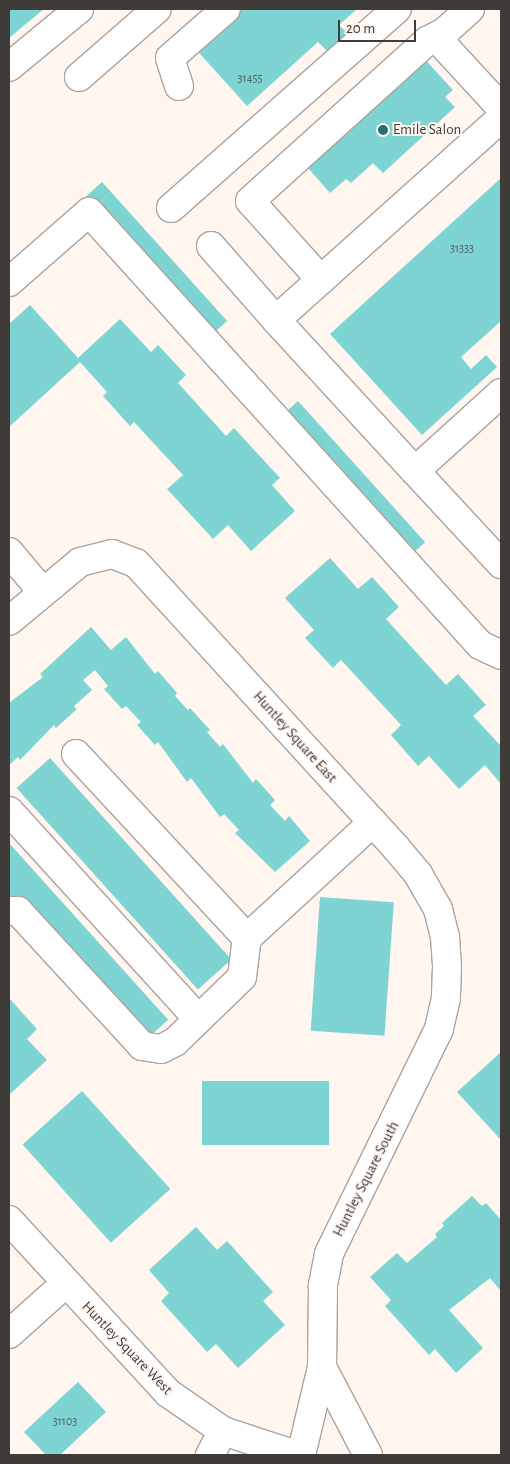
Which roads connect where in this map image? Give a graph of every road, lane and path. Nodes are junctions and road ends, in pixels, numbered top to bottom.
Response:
1 (79, 9) edge
2 (157, 9) edge
3 (226, 9) edge
4 (397, 9) edge
5 (470, 9) edge
6 (442, 32) junction
7 (9, 67) edge
8 (79, 77) dead end
9 (178, 86) dead end
10 (501, 108) edge
11 (501, 118) edge
12 (172, 208) dead end
13 (210, 246) dead end
14 (321, 280) junction
15 (9, 282) edge
16 (276, 320) junction
17 (501, 393) edge
18 (415, 471) junction
19 (9, 552) edge
20 (501, 564) edge
21 (42, 591) junction
22 (9, 621) edge
23 (501, 655) edge
24 (76, 754) dead end
25 (9, 811) edge
26 (373, 822) junction
27 (438, 909) joint
28 (9, 911) edge
29 (247, 938) junction
30 (198, 1019) junction
31 (9, 1220) edge
32 (66, 1283) junction
33 (9, 1334) edge
34 (322, 1367) junction
35 (223, 1431) junction
36 (210, 1455) edge
37 (296, 1455) edge
38 (301, 1455) edge
39 (368, 1455) edge

1 - 7 street
2 - 8 street
3 - 9 street
4 - 12 street
5 - 6 street
6 - 10 street
6 - 14 street
11 - 14 street
13 - 16 street
14 - 16 street
15 - 23 street
16 - 18 street
17 - 18 street
18 - 20 street
19 - 21 street
21 - 22 street, Huntley Square East
21 - 26 street, Huntley Square East
24 - 29 street
25 - 30 street
26 - 27 street, Huntley Square East
26 - 29 street
27 - 34 street, Huntley Square South
28 - 30 street
29 - 30 street
31 - 32 street, Huntley Square West
32 - 33 street
32 - 35 street, Huntley Square West
34 - 38 street, Huntley Square South
34 - 39 street
35 - 36 street
35 - 37 street, Huntley Square West

